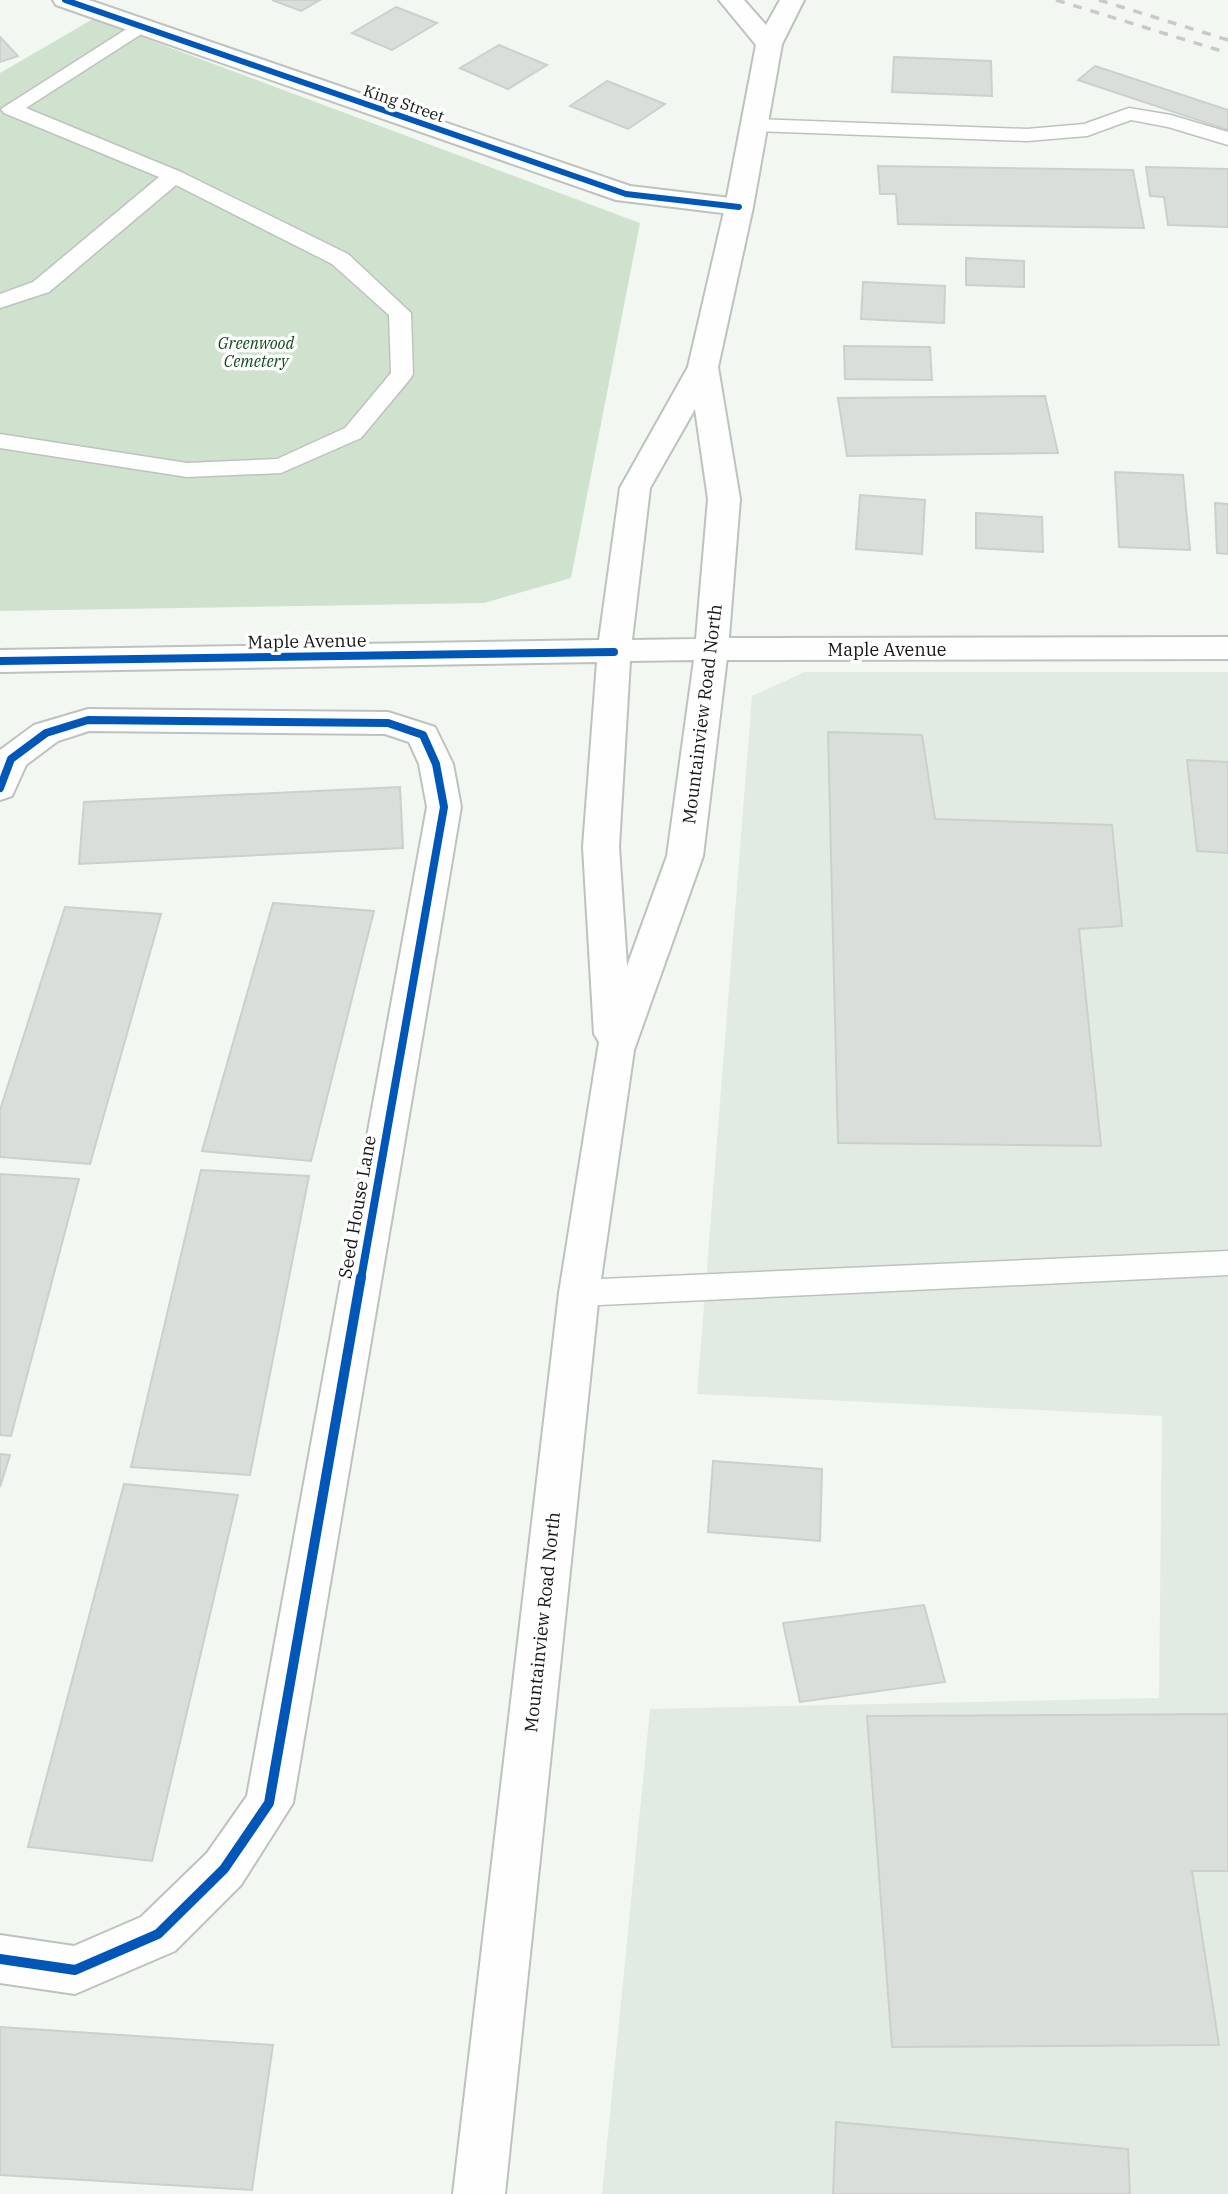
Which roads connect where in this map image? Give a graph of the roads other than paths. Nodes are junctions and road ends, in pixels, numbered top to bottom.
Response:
1 (65, 0) edge
2 (732, 0) edge
3 (792, 0) edge
4 (139, 27) junction
5 (769, 44) junction
6 (5, 108) edge
7 (755, 125) junction
8 (1228, 139) edge
9 (174, 176) junction
10 (739, 207) junction
11 (0, 301) edge
12 (703, 367) junction
13 (0, 441) edge
14 (1228, 648) edge
15 (712, 649) junction
16 (614, 652) junction
17 (0, 661) edge
18 (0, 788) edge
19 (615, 1050) junction
20 (1228, 1263) edge
21 (579, 1293) junction
22 (0, 1959) edge
23 (478, 2194) edge

1 - 4 main road, King Street
2 - 5 main road
3 - 5 main road, Mountainview Road North
4 - 6 lane
4 - 10 main road, King Street
5 - 7 main road, Mountainview Road North
6 - 9 lane
7 - 8 lane
7 - 10 main road, Mountainview Road North
9 - 11 lane
9 - 13 lane
10 - 12 main road, Mountainview Road North
12 - 15 main road, Mountainview Road North
12 - 16 main road, Mountainview Road North
14 - 15 main road, Maple Avenue
15 - 16 main road, Maple Avenue
15 - 19 main road, Mountainview Road North
16 - 17 main road, Maple Avenue
16 - 19 main road, Mountainview Road North
18 - 22 main road, Seed House Lane
19 - 21 main road, Mountainview Road North
20 - 21 lane
21 - 23 main road, Mountainview Road North

